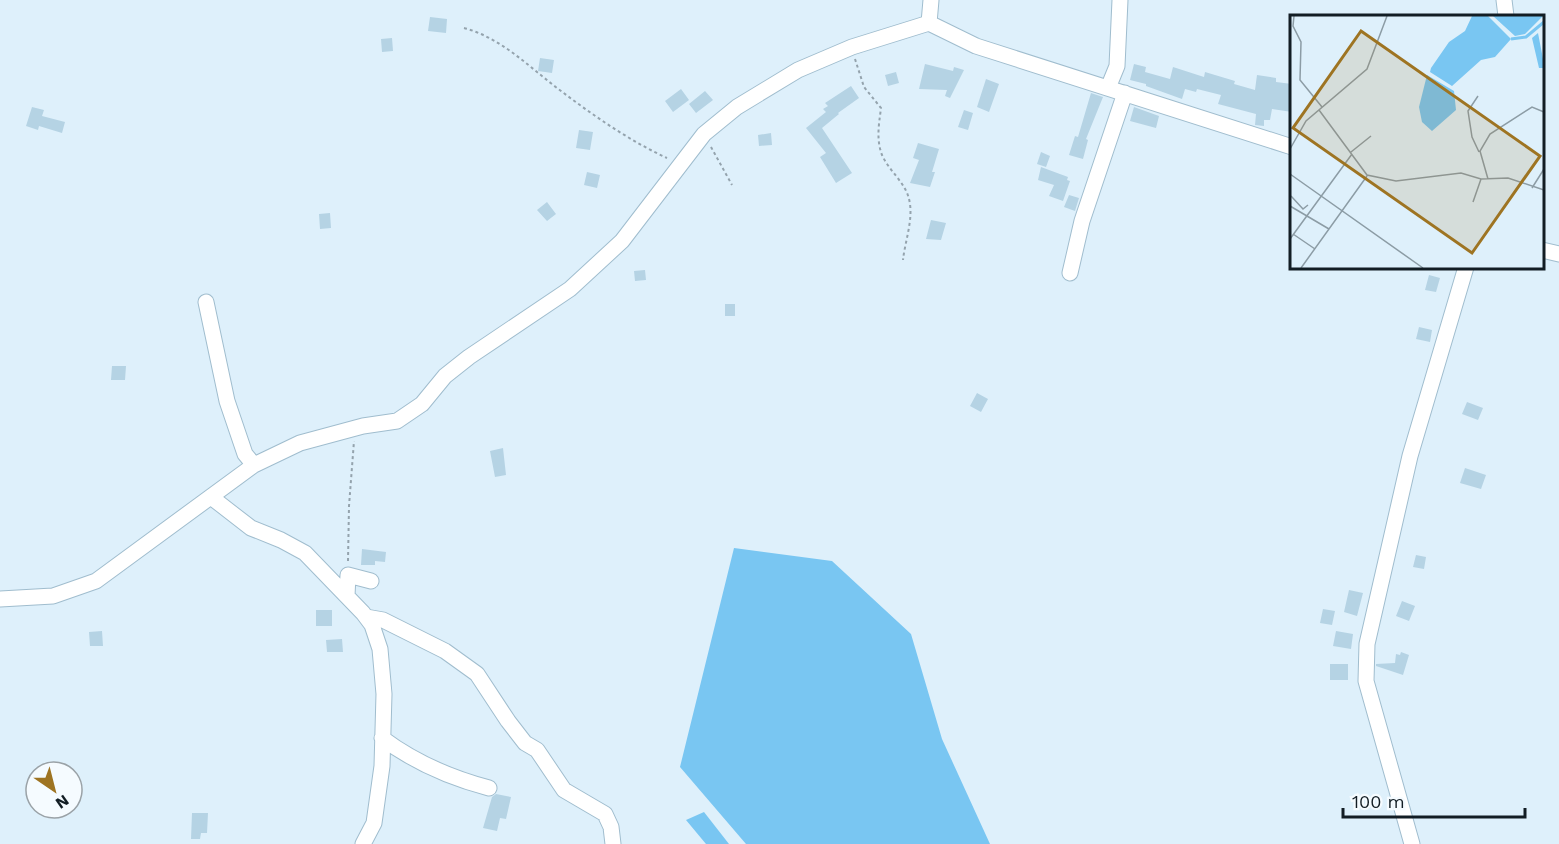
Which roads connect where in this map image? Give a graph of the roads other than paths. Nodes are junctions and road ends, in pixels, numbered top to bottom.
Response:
1 (931, 0) edge
2 (1120, 0) edge
3 (1504, 0) edge
4 (1506, 15) edge
5 (929, 23) junction
6 (1108, 88) junction
7 (1125, 93) junction
8 (1290, 146) edge
9 (1544, 250) edge
10 (1559, 254) edge
11 (1466, 268) edge
12 (1070, 273) dead end
13 (206, 302) dead end
14 (254, 465) junction
15 (211, 497) junction
16 (371, 581) dead end
17 (347, 596) junction
18 (0, 599) edge
19 (366, 616) junction
20 (382, 738) junction
21 (489, 788) dead end
22 (363, 844) edge
23 (613, 844) edge
24 (1412, 844) edge

1 - 5 street
2 - 6 street
3 - 4 street
5 - 6 street
5 - 14 street
6 - 7 street
7 - 8 street
7 - 12 street
9 - 10 street
11 - 24 street
13 - 14 street
14 - 15 street
15 - 17 street
15 - 18 street
16 - 17 street
17 - 19 street
19 - 20 street
19 - 23 street
20 - 21 street
20 - 22 street

